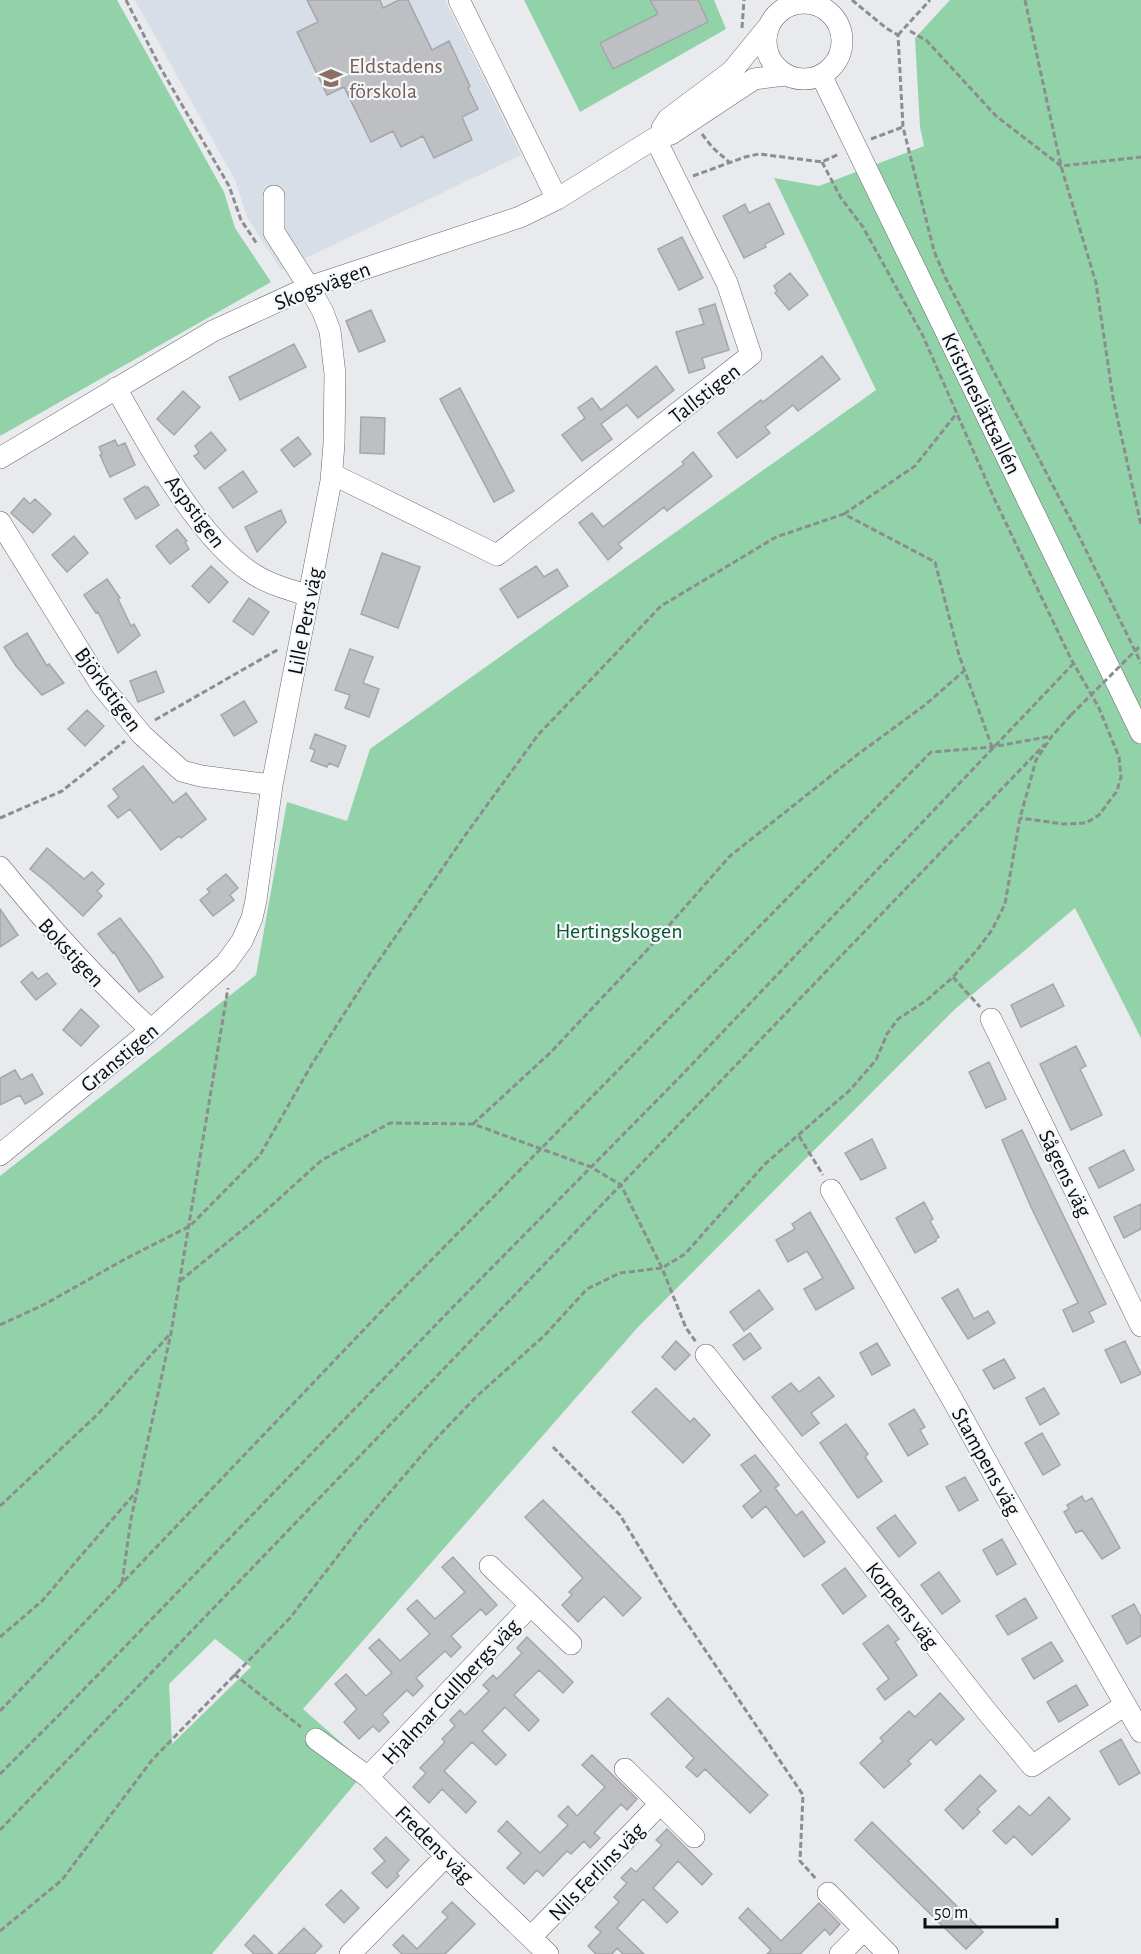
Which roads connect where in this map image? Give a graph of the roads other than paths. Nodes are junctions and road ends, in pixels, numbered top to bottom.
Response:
1 (459, 0) edge
2 (788, 3) edge
3 (768, 27) junction
4 (785, 75) junction
5 (821, 75) junction
6 (655, 138) junction
7 (274, 196) dead end
8 (557, 199) junction
9 (309, 287) junction
10 (116, 388) junction
11 (0, 458) edge
12 (332, 474) junction
13 (0, 522) edge
14 (309, 596) junction
15 (1141, 733) edge
16 (272, 785) junction
17 (0, 867) edge
18 (234, 954) joint
19 (991, 1019) road end
20 (151, 1030) junction
21 (2, 1148) edge
22 (831, 1190) road end
23 (1141, 1326) edge
24 (706, 1355) road end
25 (490, 1566) dead end
26 (531, 1605) junction
27 (571, 1644) dead end
28 (1125, 1705) junction
29 (1141, 1732) edge
30 (316, 1739) road end
31 (625, 1769) dead end
32 (368, 1777) junction
33 (660, 1804) junction
34 (694, 1837) dead end
35 (446, 1856) junction
36 (828, 1893) road end
37 (864, 1930) junction
38 (531, 1937) junction
39 (350, 1954) edge
40 (548, 1954) edge
41 (840, 1954) edge
42 (888, 1954) edge

1 - 8 street
2 - 3 street
2 - 5 street
3 - 4 street
3 - 6 street, Skogsvägen
4 - 5 street
4 - 6 street, Skogsvägen
5 - 15 street, Kristineslättsallén
6 - 8 street, Skogsvägen
6 - 12 street, Tallstigen
7 - 9 street, Lille Pers väg
8 - 9 street, Skogsvägen
9 - 10 street, Skogsvägen
9 - 12 street, Lille Pers väg
10 - 11 street, Skogsvägen
10 - 14 street, Aspstigen
12 - 14 street, Lille Pers väg
13 - 16 street, Björkstigen
14 - 16 street, Lille Pers väg
16 - 18 street, Lille Pers väg
17 - 20 street, Bokstigen
18 - 20 street, Granstigen
19 - 23 street, Sågens väg
20 - 21 street, Granstigen
22 - 28 street, Stampens väg
24 - 28 street, Korpens väg
25 - 26 street
26 - 27 street
26 - 32 street, Hjalmar Gullbergs väg
28 - 29 street, Stampens väg
30 - 32 street, Fredens väg
31 - 33 street
32 - 35 street, Fredens väg
33 - 34 street
33 - 38 street, Nils Ferlins väg
35 - 38 street, Fredens väg
35 - 39 street
36 - 37 street
37 - 41 street
37 - 42 street
38 - 40 street, Fredens väg

